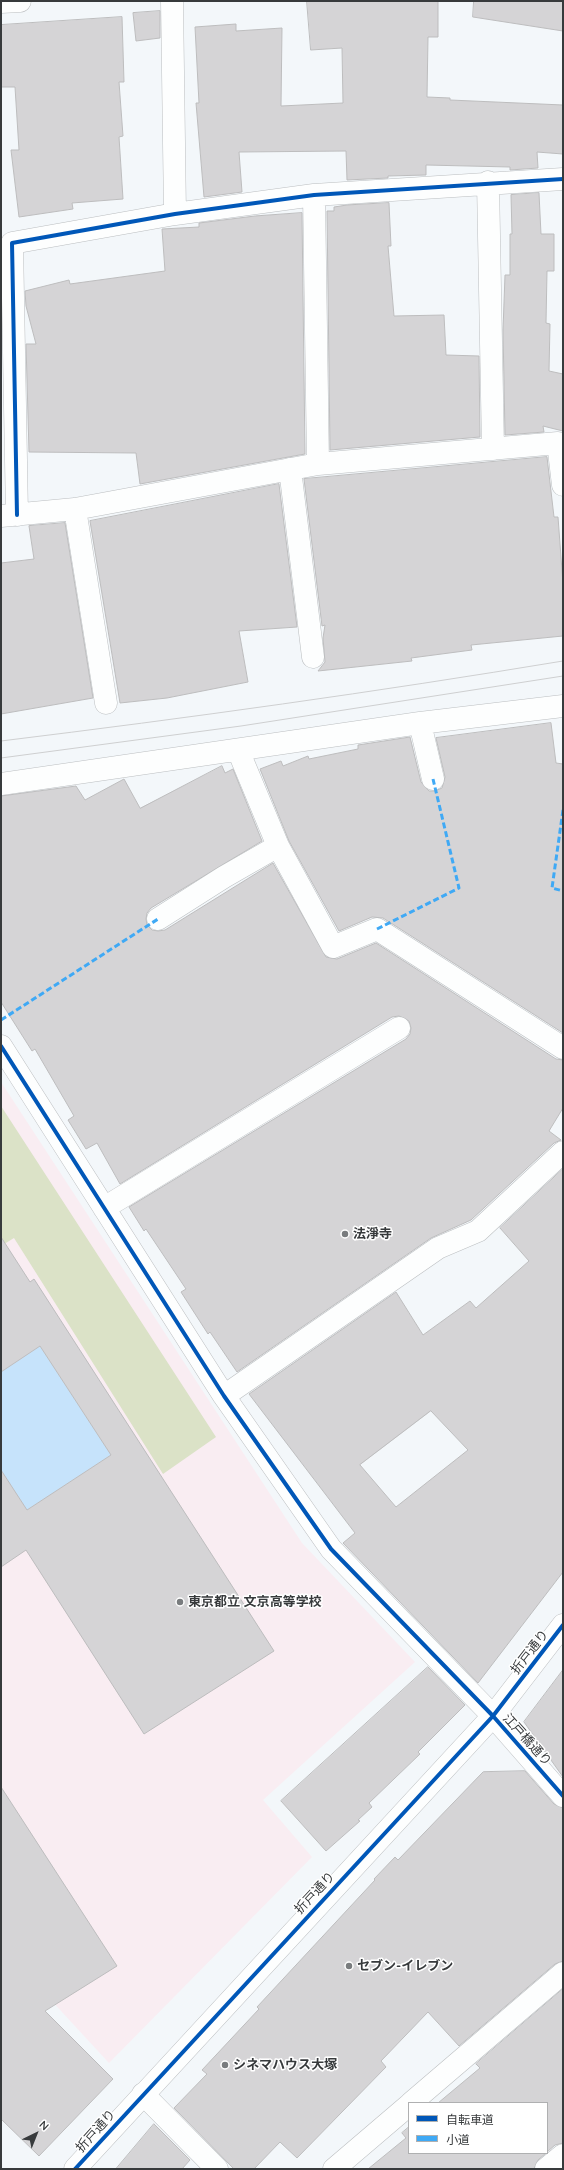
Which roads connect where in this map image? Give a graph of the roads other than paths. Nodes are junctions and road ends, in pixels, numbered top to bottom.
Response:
1 (20, 1) edge
2 (172, 1) edge
3 (1, 2) edge
4 (563, 179) edge
5 (488, 182) junction
6 (314, 195) junction
7 (175, 214) junction
8 (7, 302) edge
9 (493, 449) junction
10 (318, 464) junction
11 (290, 469) junction
12 (563, 485) edge
13 (75, 509) junction
14 (9, 516) edge
15 (313, 657) dead end
16 (106, 703) dead end
17 (563, 706) edge
18 (420, 723) junction
19 (238, 750) junction
20 (433, 779) dead end
21 (1, 784) edge
22 (278, 846) junction
23 (158, 919) dead end
24 (399, 1028) dead end
25 (1, 1046) edge
26 (563, 1048) edge
27 (563, 1152) edge
28 (104, 1208) junction
29 (224, 1396) junction
30 (563, 1625) edge
31 (493, 1716) junction
32 (563, 1796) edge
33 (563, 1973) edge
34 (143, 2094) junction
35 (412, 2102) edge
36 (408, 2106) edge
37 (563, 2155) edge
38 (76, 2169) edge
39 (217, 2169) edge
40 (334, 2169) edge
41 (546, 2169) edge

1 - 3 street
2 - 7 street
4 - 5 street
5 - 6 street
5 - 9 street
6 - 7 street
6 - 10 street
7 - 8 street
8 - 14 street
9 - 10 street
9 - 12 street
10 - 11 street
11 - 13 street
11 - 15 street
13 - 14 street
13 - 16 street
17 - 18 street
18 - 19 street
18 - 20 street
19 - 21 street
19 - 22 street
22 - 23 street
22 - 26 street
24 - 28 street
25 - 28 street, 江戸橋通り
27 - 29 street
28 - 29 street, 江戸橋通り
29 - 31 street, 江戸橋通り
30 - 31 street, 折戸通り
31 - 32 street, 江戸橋通り
31 - 34 street, 折戸通り
33 - 35 street
34 - 38 street, 折戸通り
34 - 39 street
36 - 40 street
37 - 41 street

